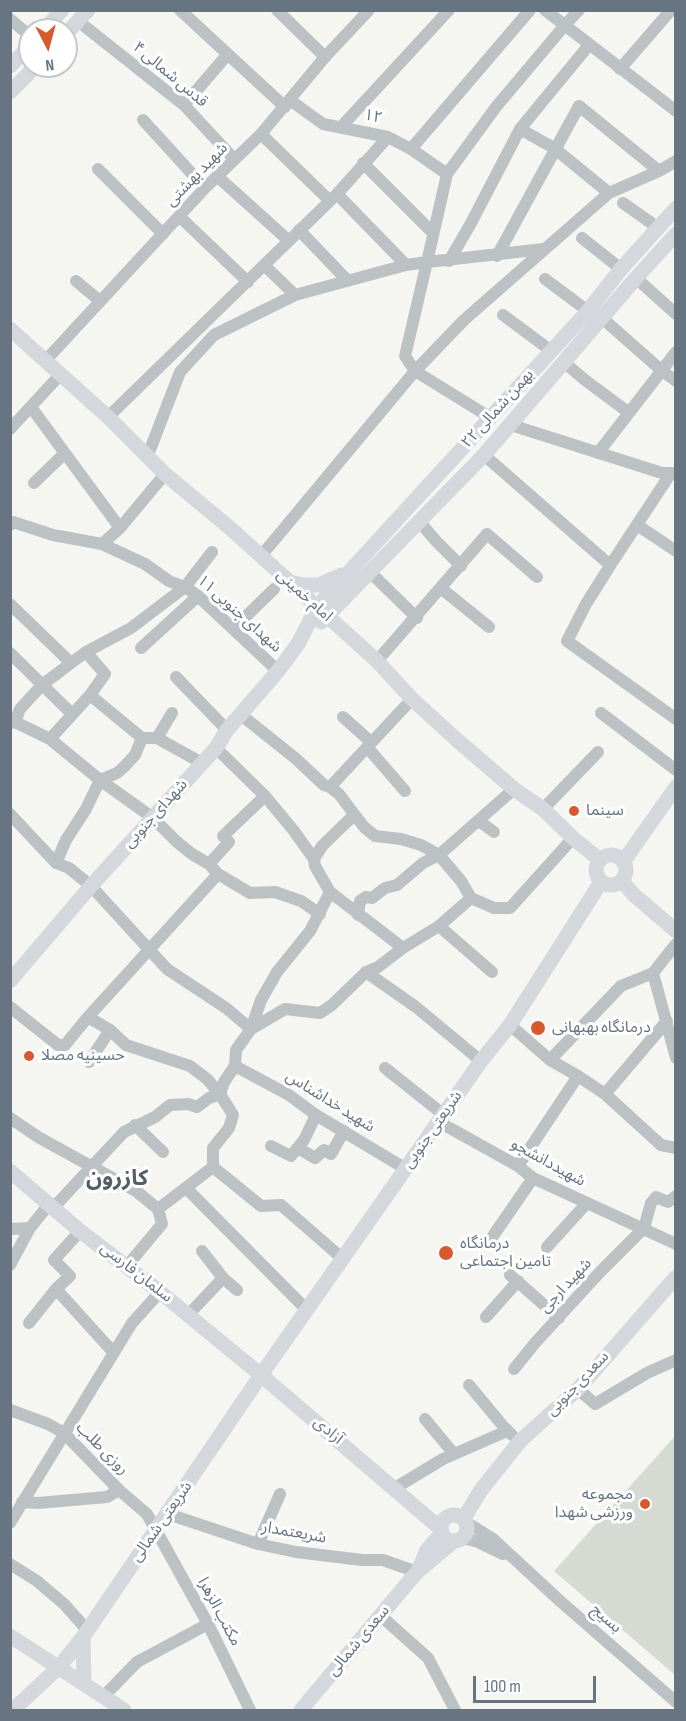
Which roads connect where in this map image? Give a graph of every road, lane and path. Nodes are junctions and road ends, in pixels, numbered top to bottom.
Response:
1 (180, 10) edge
2 (277, 10) edge
3 (369, 10) edge
4 (449, 10) edge
5 (530, 10) edge
6 (545, 10) edge
7 (579, 10) edge
8 (670, 10) edge
9 (83, 16) edge
10 (565, 24) junction
11 (589, 45) junction
12 (228, 54) junction
13 (325, 57) junction
14 (620, 69) junction
15 (24, 78) edge
16 (10, 92) edge
17 (287, 104) junction
18 (184, 105) junction
19 (675, 108) edge
20 (143, 120) dead end
21 (341, 127) junction
22 (520, 129) junction
23 (261, 134) junction
24 (388, 137) junction
25 (554, 148) junction
26 (411, 149) junction
27 (234, 159) junction
28 (675, 161) edge
29 (363, 164) junction
30 (98, 169) dead end
31 (659, 171) junction
32 (447, 174) junction
33 (217, 176) junction
34 (206, 188) junction
35 (609, 193) junction
36 (333, 197) junction
37 (622, 203) dead end
38 (675, 208) edge
39 (179, 216) junction
40 (657, 227) junction
41 (299, 230) junction
42 (432, 232) junction
43 (163, 234) junction
44 (675, 237) edge
45 (582, 238) dead end
46 (288, 240) junction
47 (545, 249) junction
48 (497, 256) junction
49 (449, 261) junction
50 (427, 262) junction
51 (406, 264) junction
52 (264, 265) junction
53 (621, 269) junction
54 (636, 278) junction
55 (544, 279) dead end
56 (76, 281) dead end
57 (348, 281) junction
58 (248, 282) junction
59 (296, 296) junction
60 (100, 302) junction
61 (595, 314) junction
62 (675, 314) edge
63 (503, 315) dead end
64 (10, 329) edge
65 (550, 350) junction
66 (675, 352) edge
67 (46, 360) junction
68 (565, 363) junction
69 (661, 370) junction
70 (415, 371) junction
71 (60, 375) junction
72 (675, 381) edge
73 (31, 407) junction
74 (628, 412) junction
75 (108, 417) junction
76 (491, 418) junction
77 (511, 425) junction
78 (10, 429) edge
79 (64, 453) junction
80 (598, 453) junction
81 (147, 455) junction
82 (484, 455) junction
83 (673, 473) edge
84 (165, 474) junction
85 (34, 483) dead end
86 (419, 521) junction
87 (11, 522) edge
88 (637, 525) junction
89 (120, 528) junction
90 (102, 544) junction
91 (675, 551) edge
92 (212, 552) dead end
93 (261, 556) junction
94 (610, 565) junction
95 (461, 566) junction
96 (347, 572) junction
97 (371, 573) junction
98 (537, 577) dead end
99 (289, 582) junction
100 (185, 587) junction
101 (274, 589) dead end
102 (442, 589) junction
103 (198, 596) junction
104 (10, 604) edge
105 (322, 612) junction
106 (417, 618) junction
107 (489, 627) dead end
108 (233, 629) junction
109 (141, 648) dead end
110 (86, 652) junction
111 (10, 653) edge
112 (377, 661) junction
113 (71, 663) junction
114 (278, 671) junction
115 (176, 677) dead end
116 (42, 685) junction
117 (90, 695) junction
118 (412, 699) junction
119 (172, 713) dead end
120 (601, 713) dead end
121 (72, 714) junction
122 (240, 714) junction
123 (343, 717) dead end
124 (675, 720) edge
125 (13, 722) edge
126 (227, 730) junction
127 (142, 738) junction
128 (157, 738) junction
129 (50, 739) junction
130 (369, 745) junction
131 (216, 748) junction
132 (598, 752) dead end
133 (202, 763) junction
134 (675, 770) edge
135 (100, 780) junction
136 (330, 787) junction
137 (675, 787) edge
138 (514, 789) junction
139 (405, 791) dead end
140 (265, 796) junction
141 (543, 809) junction
142 (10, 814) edge
143 (354, 815) junction
144 (153, 818) junction
145 (479, 821) junction
146 (494, 832) dead end
147 (573, 838) junction
148 (439, 855) junction
149 (314, 859) junction
150 (600, 860) junction
151 (623, 862) junction
152 (56, 863) junction
153 (209, 864) junction
154 (218, 874) junction
155 (622, 880) junction
156 (601, 882) junction
157 (91, 886) junction
158 (330, 892) junction
159 (471, 898) junction
160 (320, 914) junction
161 (358, 915) junction
162 (440, 926) junction
163 (675, 931) edge
164 (675, 944) edge
165 (403, 948) junction
166 (148, 949) junction
167 (366, 972) junction
168 (492, 972) dead end
169 (653, 973) junction
170 (10, 981) edge
171 (10, 1007) edge
172 (88, 1017) junction
173 (667, 1021) junction
174 (510, 1025) junction
175 (251, 1029) junction
176 (110, 1030) junction
177 (675, 1058) edge
178 (550, 1060) junction
179 (481, 1061) junction
180 (89, 1062) dead end
181 (236, 1066) junction
182 (385, 1068) dead end
183 (578, 1076) junction
184 (220, 1094) junction
185 (605, 1094) junction
186 (316, 1114) junction
187 (10, 1118) edge
188 (441, 1118) junction
189 (135, 1125) junction
190 (344, 1131) junction
191 (271, 1146) dead end
192 (298, 1148) junction
193 (675, 1148) edge
194 (163, 1152) dead end
195 (91, 1165) junction
196 (518, 1166) junction
197 (213, 1167) junction
198 (406, 1169) junction
199 (10, 1171) edge
200 (533, 1178) junction
201 (186, 1188) junction
202 (675, 1196) edge
203 (587, 1203) junction
204 (52, 1205) junction
205 (158, 1209) junction
206 (30, 1228) junction
207 (645, 1228) junction
208 (10, 1229) edge
209 (80, 1231) junction
210 (494, 1236) dead end
211 (675, 1244) edge
212 (547, 1247) dead end
213 (202, 1251) dead end
214 (343, 1259) junction
215 (10, 1265) edge
216 (127, 1266) junction
217 (675, 1277) edge
218 (223, 1278) junction
219 (56, 1289) junction
220 (237, 1290) dead end
221 (160, 1292) junction
222 (307, 1310) junction
223 (188, 1315) junction
224 (486, 1317) dead end
225 (559, 1318) junction
226 (29, 1323) dead end
227 (114, 1352) junction
228 (675, 1360) edge
229 (514, 1369) dead end
230 (261, 1375) junction
231 (469, 1385) dead end
232 (578, 1389) junction
233 (10, 1410) edge
234 (425, 1419) dead end
235 (507, 1431) junction
236 (64, 1433) junction
237 (520, 1441) junction
238 (454, 1454) junction
239 (395, 1488) junction
240 (119, 1490) junction
241 (280, 1494) dead end
242 (22, 1502) junction
243 (168, 1514) junction
244 (11, 1520) edge
245 (453, 1527) junction
246 (155, 1530) junction
247 (258, 1544) junction
248 (10, 1564) edge
249 (417, 1572) junction
250 (381, 1616) junction
251 (208, 1624) junction
252 (86, 1634) junction
253 (12, 1641) edge
254 (59, 1667) junction
255 (84, 1684) junction
256 (104, 1696) junction
257 (675, 1702) edge
258 (22, 1708) edge
259 (124, 1710) edge
260 (250, 1710) edge
261 (301, 1710) edge
262 (455, 1710) edge

1 - 12 street, ۱۲
2 - 13 street
3 - 13 street, شهید بهشتی
4 - 21 street
5 - 26 street
6 - 10 street
7 - 10 street
8 - 14 street
9 - 18 street, قدس شمالی ۴
10 - 11 street
10 - 32 street
11 - 14 street
11 - 22 street
12 - 17 street, ۱۲
12 - 18 street
13 - 17 street, شهید بهشتی
14 - 19 street
15 - 16 main road
17 - 21 street, ۱۲
17 - 23 street, شهید بهشتی
18 - 27 street, قدس شمالی ۴
20 - 34 street
21 - 24 street, ۱۲
22 - 25 street
22 - 49 street
23 - 27 street, شهید بهشتی
23 - 36 street
24 - 26 street, ۱۲
24 - 29 street
25 - 31 street
25 - 35 street
25 - 48 street
26 - 32 street, ۱۲
27 - 33 street, شهید بهشتی
28 - 31 street
29 - 36 street
29 - 42 street
30 - 43 street
31 - 35 street
32 - 42 street
33 - 34 street, شهید بهشتی
33 - 46 street
34 - 39 street, شهید بهشتی
35 - 47 street
36 - 41 street
36 - 51 street
37 - 40 street
38 - 40 main road, ۲۲ بهمن شمالی
39 - 43 street, شهید بهشتی
39 - 58 street
40 - 53 main road, ۲۲ بهمن شمالی
41 - 46 street
41 - 57 street
42 - 50 street
43 - 60 street, شهید بهشتی
44 - 54 main road, ۲۲ بهمن شمالی
45 - 53 street
46 - 52 street
47 - 48 street
47 - 70 street
48 - 49 street
49 - 50 street
50 - 51 street
50 - 70 street
51 - 57 street
52 - 58 street
52 - 59 street
53 - 61 main road, ۲۲ بهمن شمالی
54 - 61 main road, ۲۲ بهمن شمالی
54 - 62 street
55 - 61 street
56 - 60 street
57 - 59 street
58 - 75 street
59 - 81 street
60 - 67 street, شهید بهشتی
61 - 65 main road, ۲۲ بهمن شمالی
61 - 68 main road, ۲۲ بهمن شمالی
61 - 69 street
63 - 65 street
64 - 67 main road, امام خمینی
65 - 76 main road, ۲۲ بهمن شمالی
66 - 69 street
67 - 71 main road, امام خمینی
68 - 74 street
68 - 77 main road, ۲۲ بهمن شمالی
69 - 72 street
69 - 74 street
70 - 76 street
70 - 93 street
71 - 73 street
71 - 75 main road, امام خمینی
73 - 78 street
73 - 79 street
74 - 80 street
75 - 81 main road, امام خمینی
76 - 96 main road, ۲۲ بهمن شمالی
77 - 80 street
77 - 82 main road, ۲۲ بهمن شمالی
79 - 85 street
79 - 89 street
80 - 83 street
81 - 84 main road, امام خمینی
82 - 86 main road, ۲۲ بهمن شمالی
82 - 94 street
83 - 88 street
84 - 89 street
84 - 93 main road, امام خمینی
86 - 95 street
86 - 97 main road, ۲۲ بهمن شمالی
87 - 90 street, ۱۱ شهدای جنوبی
88 - 91 street
88 - 94 street
89 - 90 street
90 - 100 street, ۱۱ شهدای جنوبی
92 - 100 street
93 - 99 main road, امام خمینی
94 - 124 street
95 - 98 street
95 - 102 street
96 - 99 main road
96 - 105 main road, ۲۲ بهمن شمالی
97 - 105 main road, ۲۲ بهمن شمالی
97 - 106 street
99 - 105 main road, امام خمینی
100 - 103 street, ۱۱ شهدای جنوبی
100 - 110 street
101 - 108 street
102 - 106 street
102 - 107 street
103 - 108 street, ۱۱ شهدای جنوبی
103 - 109 street
104 - 113 street
105 - 112 main road, امام خمینی
105 - 114 main road, شهدای جنوبی
106 - 112 street
108 - 114 street, ۱۱ شهدای جنوبی
110 - 113 street
110 - 117 street
111 - 116 street
112 - 118 main road, امام خمینی
113 - 116 street
114 - 122 main road, شهدای جنوبی
115 - 126 street
116 - 121 street
116 - 125 street
117 - 121 street
117 - 127 street
118 - 130 street
118 - 138 main road, امام خمینی
119 - 128 street
120 - 134 street
121 - 129 street
122 - 126 main road, شهدای جنوبی
122 - 136 street
123 - 130 street
125 - 129 street
126 - 131 main road, شهدای جنوبی
127 - 128 street
127 - 135 street
128 - 133 street
129 - 135 street
130 - 136 street
130 - 139 street
131 - 133 main road, شهدای جنوبی
131 - 140 street
132 - 141 street
133 - 144 main road, شهدای جنوبی
135 - 144 street
135 - 152 street
136 - 143 street
137 - 151 main road
138 - 141 main road, امام خمینی
138 - 145 street
140 - 149 street
140 - 153 street
141 - 147 main road, امام خمینی
142 - 152 street
143 - 148 street
143 - 149 street
144 - 153 street
144 - 157 main road, شهدای جنوبی
145 - 146 street
145 - 148 street
147 - 150 main road, امام خمینی
147 - 159 street
148 - 159 street
148 - 161 street
149 - 158 street
150 - 151 main road
150 - 156 main road
151 - 155 main road
152 - 157 street
153 - 154 street
154 - 160 street
154 - 166 street
155 - 156 main road
155 - 163 main road
156 - 174 main road, شریعتی جنوبی
157 - 166 street
157 - 170 main road, شهدای جنوبی
158 - 160 street
158 - 161 street
159 - 162 street
160 - 175 street
161 - 165 street
162 - 165 street
162 - 168 street
164 - 169 street
165 - 167 street
166 - 172 street
166 - 175 street
167 - 175 street
167 - 179 street
169 - 173 street
169 - 178 street
171 - 172 street
172 - 176 street
173 - 177 street
173 - 185 street
174 - 178 street
174 - 179 main road, شریعتی جنوبی
175 - 181 street
176 - 180 street
176 - 184 street
178 - 183 street
179 - 188 main road, شریعتی جنوبی
181 - 184 street
181 - 186 street, شهید خداشناس
182 - 188 street, شهیددانشجو
183 - 185 street
183 - 196 street
184 - 189 street
184 - 197 street
185 - 193 street
186 - 190 street, شهید خداشناس
186 - 192 street
187 - 195 street
188 - 196 street, شهیددانشجو
188 - 198 main road, شریعتی جنوبی
189 - 194 street
189 - 195 street
190 - 192 street
190 - 198 street, شهید خداشناس
191 - 192 street
195 - 204 street
195 - 205 street
196 - 200 street, شهیددانشجو
197 - 201 street
197 - 214 street
198 - 214 main road, شریعتی جنوبی
199 - 204 main road, سلمان فارسی
200 - 203 street, شهیددانشجو
200 - 210 street
201 - 205 street
201 - 222 street
202 - 207 street
203 - 207 street, شهیددانشجو
203 - 212 street
204 - 206 street
204 - 209 main road, سلمان فارسی
205 - 216 street
206 - 208 street
206 - 215 street
207 - 211 street, شهیددانشجو
207 - 225 street, شهید ارجی
209 - 216 main road, سلمان فارسی
209 - 219 street
213 - 218 street
214 - 222 main road, شریعتی جنوبی
216 - 221 main road, سلمان فارسی
217 - 232 main road, سعدی جنوبی
218 - 220 street
218 - 223 street
219 - 226 street
219 - 227 street
221 - 223 main road, سلمان فارسی
221 - 227 street
222 - 230 main road, شریعتی جنوبی
223 - 230 main road, سلمان فارسی
224 - 225 street
225 - 229 street, شهید ارجی
227 - 236 street
228 - 232 street
230 - 239 main road, آزادی
230 - 243 main road, شریعتی شمالی
231 - 235 street
232 - 237 main road, سعدی جنوبی
233 - 236 street, روزی طلب
234 - 238 street
235 - 237 street
235 - 238 street
236 - 240 street, روزی طلب
236 - 242 street
237 - 245 main road, سعدی جنوبی
238 - 239 street
239 - 245 main road, آزادی
240 - 242 street
240 - 246 street, روزی طلب
241 - 247 street
242 - 244 street
243 - 246 main road, شریعتی شمالی
243 - 247 street, شریعتمدار
245 - 249 main road, سعدی شمالی
245 - 257 street, بسیج
246 - 251 street, مکتب الزهرا
246 - 252 main road, شریعتی شمالی
247 - 249 street, شریعتمدار
248 - 252 street
249 - 250 main road, سعدی شمالی
250 - 261 main road, سعدی شمالی
250 - 262 street
251 - 256 street
251 - 260 street, مکتب الزهرا
252 - 254 main road, شریعتی شمالی
252 - 255 main road
253 - 254 main road
254 - 255 main road
254 - 258 main road, شریعتی شمالی
255 - 256 main road
256 - 259 main road

